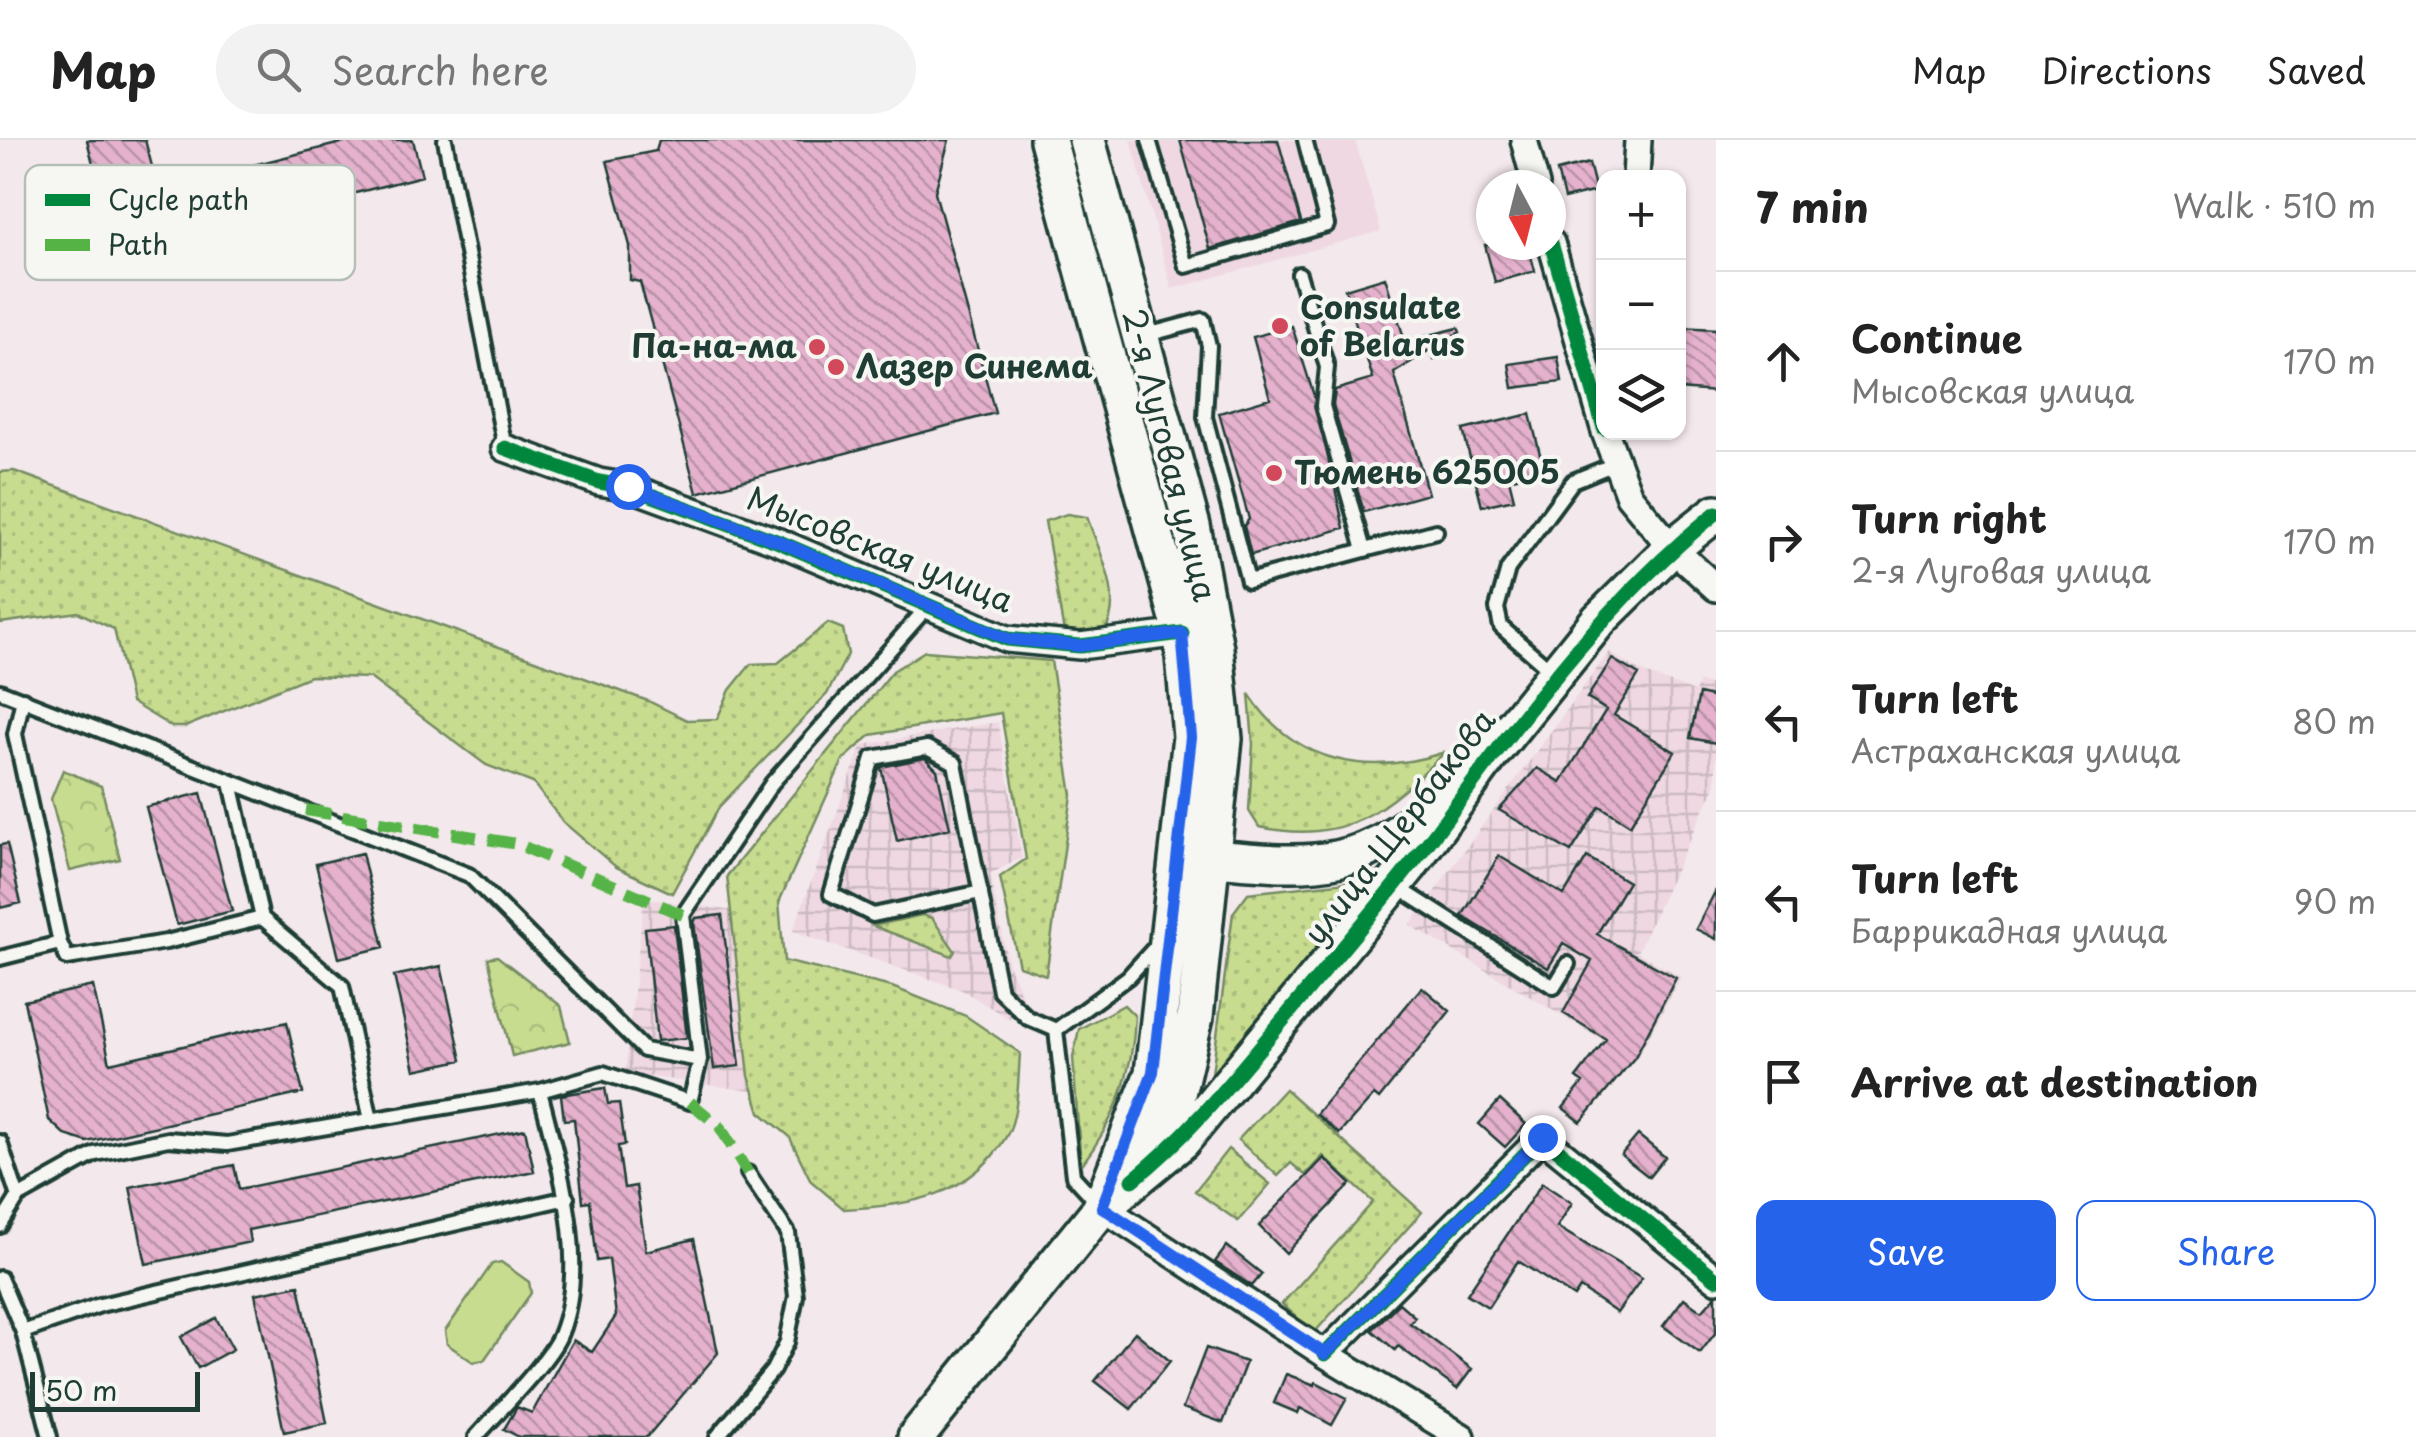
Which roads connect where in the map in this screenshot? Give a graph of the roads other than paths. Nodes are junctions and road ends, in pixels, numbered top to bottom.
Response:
1 (445, 140) edge
2 (1048, 140) edge
3 (1087, 140) edge
4 (1150, 140) edge
5 (1304, 140) edge
6 (1524, 140) edge
7 (1638, 140) edge
8 (1532, 170) edge
9 (1636, 170) edge
10 (1556, 260) edge
11 (1299, 274) dead end
12 (1141, 337) junction
13 (1596, 393) edge
14 (1593, 400) junction
15 (1596, 408) edge
16 (1608, 440) edge
17 (505, 448) joint
18 (1616, 463) junction
19 (1716, 513) edge
20 (1436, 531) dead end
21 (1672, 548) junction
22 (1364, 550) junction
23 (1716, 588) edge
24 (929, 606) junction
25 (1182, 633) junction
26 (1555, 673) junction
27 (0, 691) edge
28 (23, 699) junction
29 (1491, 754) junction
30 (231, 783) junction
31 (1194, 856) junction
32 (1394, 885) junction
33 (980, 892) junction
34 (262, 918) junction
35 (1168, 926) junction
36 (60, 943) junction
37 (0, 958) edge
38 (1568, 964) dead end
39 (1056, 1030) junction
40 (700, 1060) junction
41 (540, 1092) junction
42 (371, 1120) junction
43 (0, 1142) edge
44 (748, 1173) dead end
45 (1133, 1180) junction
46 (18, 1197) junction
47 (567, 1198) junction
48 (1102, 1207) junction
49 (0, 1226) edge
50 (0, 1278) edge
51 (1716, 1278) edge
52 (24, 1332) junction
53 (1325, 1354) junction
54 (50, 1437) edge
55 (476, 1437) edge
56 (717, 1437) edge
57 (916, 1437) edge
58 (1462, 1437) edge

1 - 17 lane
2 - 25 main road, 2-я Луговая улица
3 - 12 main road, 2-я Луговая улица
4 - 5 lane
6 - 8 street
7 - 9 street
10 - 14 street
11 - 22 lane
12 - 22 lane
12 - 31 main road, 2-я Луговая улица
13 - 14 street
14 - 15 street
16 - 18 street
17 - 24 street, Мысовская улица
18 - 21 street
18 - 26 lane
19 - 21 main road, улица Щербакова
20 - 22 lane
21 - 23 street
21 - 26 main road, улица Щербакова
24 - 25 street, Мысовская улица
24 - 40 lane
25 - 31 main road, 2-я Луговая улица
26 - 29 main road, улица Щербакова
27 - 28 lane
28 - 30 lane
28 - 36 lane
29 - 31 main road
29 - 32 main road, улица Щербакова
30 - 34 lane
30 - 40 lane
31 - 35 main road, 2-я Луговая улица
31 - 45 main road, 2-я Луговая улица
32 - 38 lane
32 - 45 main road, улица Щербакова
33 - 33 lane
33 - 39 lane
34 - 36 lane
34 - 42 lane
35 - 39 lane
35 - 48 main road, 2-я Луговая улица
36 - 37 lane
39 - 48 lane
40 - 41 lane
41 - 42 lane
41 - 47 lane
42 - 46 lane
43 - 46 lane
44 - 56 lane
45 - 48 main road, улица Щербакова
46 - 49 lane
47 - 52 lane
47 - 55 lane
48 - 53 street
48 - 57 main road, улица Щербакова
50 - 52 lane
51 - 53 street
52 - 54 lane
53 - 58 street

